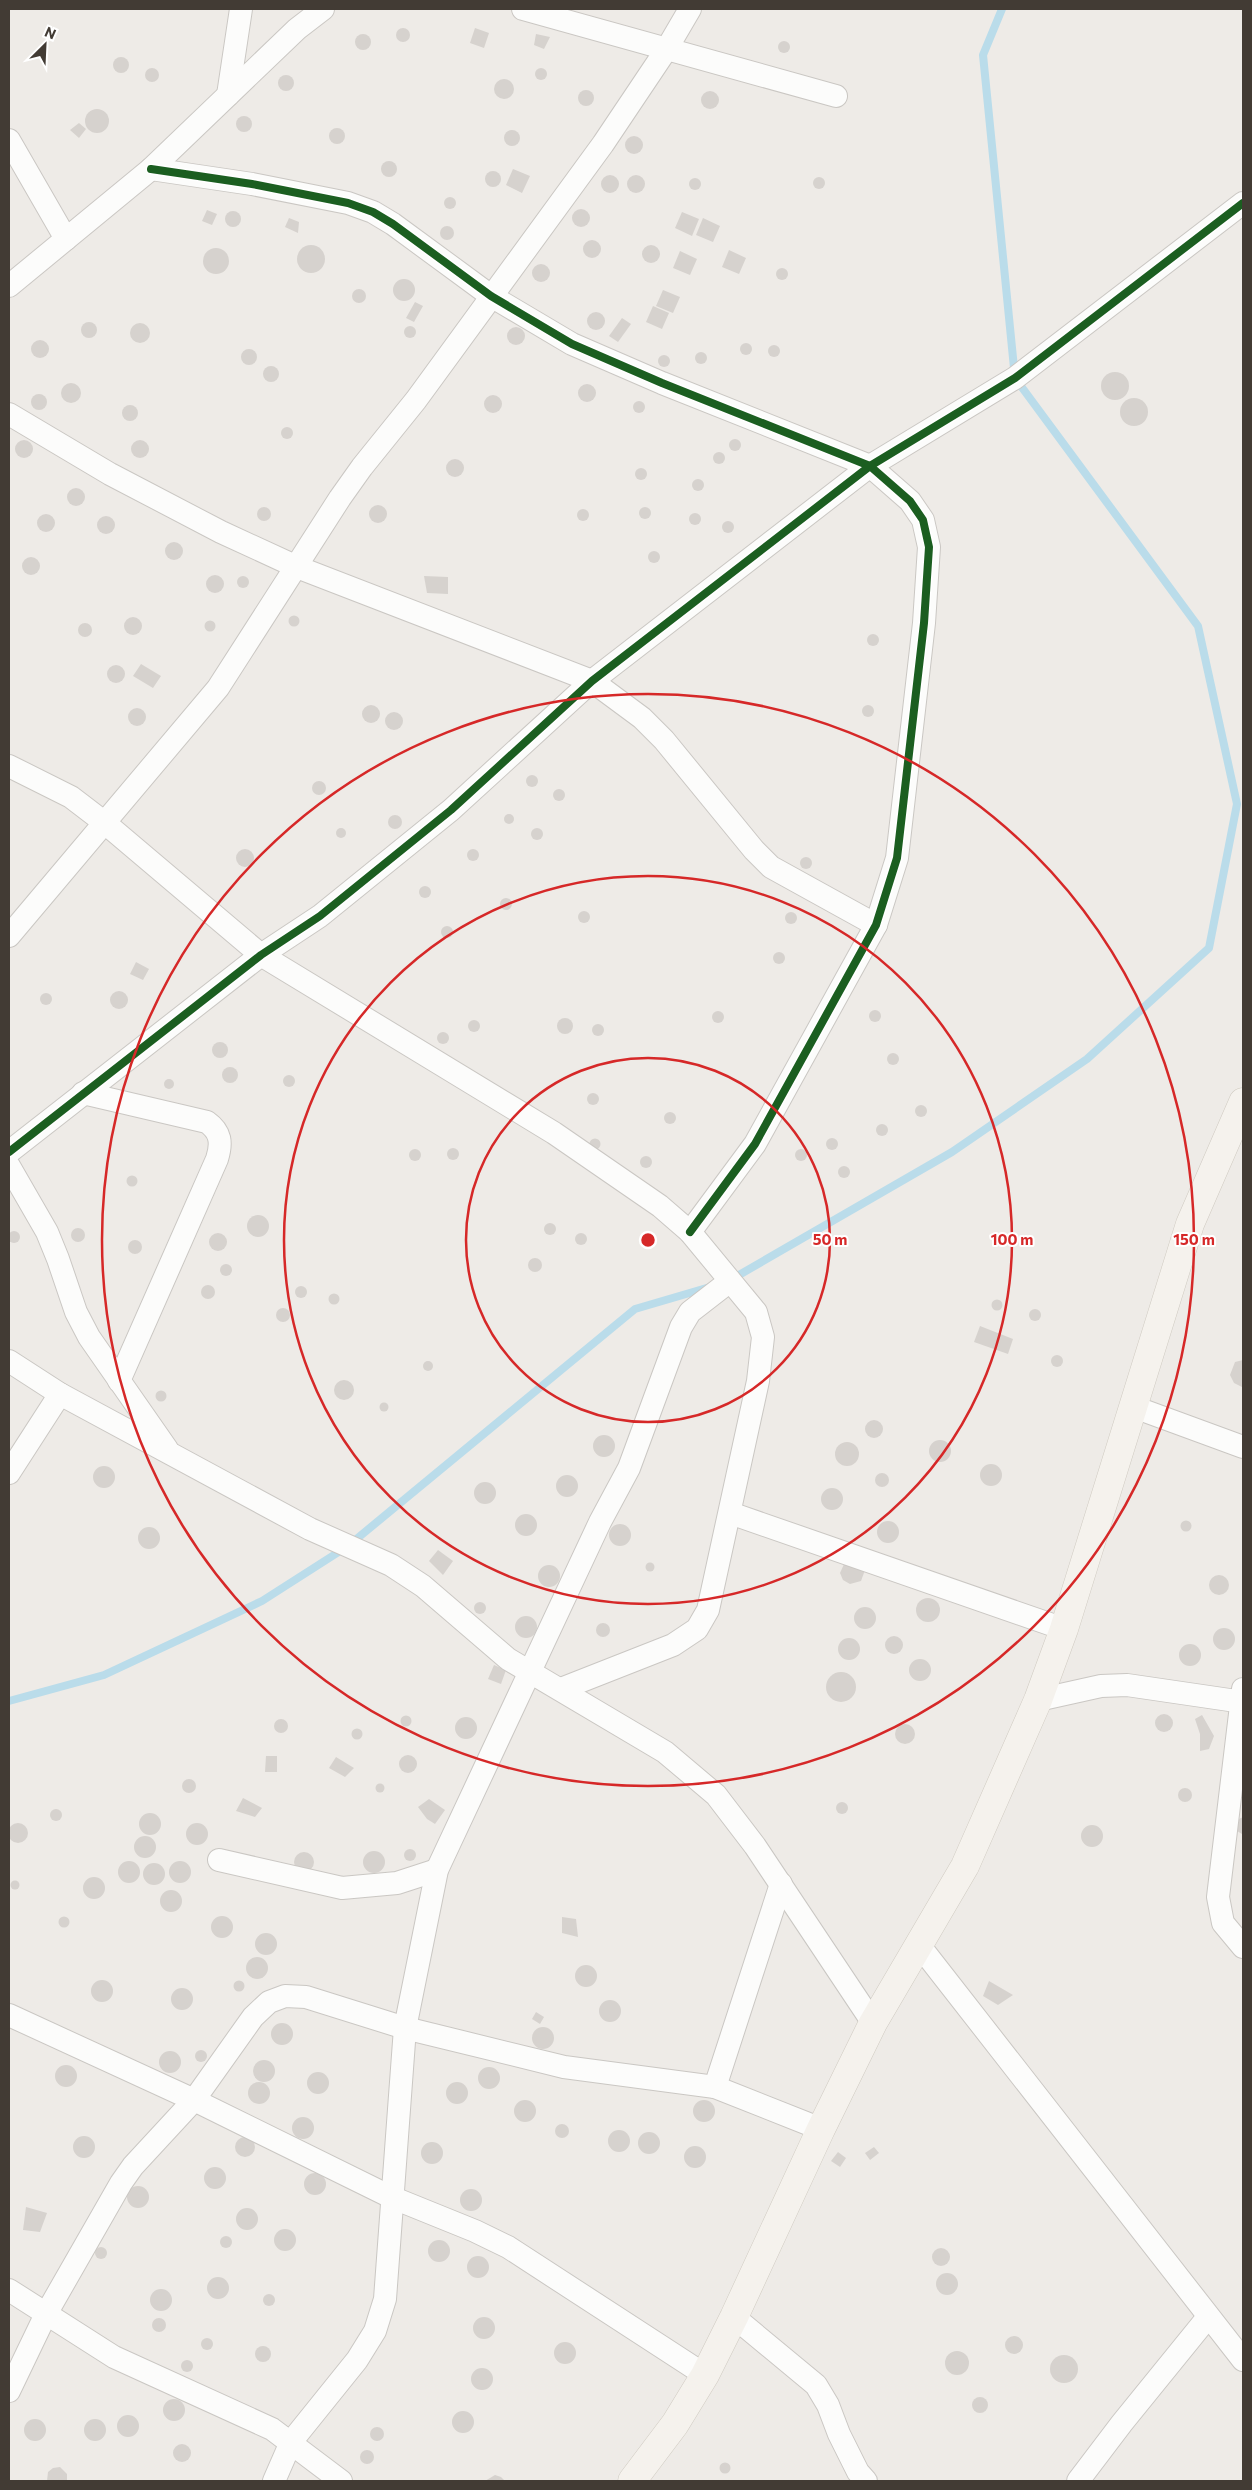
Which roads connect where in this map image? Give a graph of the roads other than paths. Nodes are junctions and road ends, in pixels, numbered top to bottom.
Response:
1 (241, 9) edge
2 (323, 9) edge
3 (523, 9) edge
4 (690, 9) edge
5 (666, 50) junction
6 (228, 96) junction
7 (836, 96) dead end
8 (9, 140) edge
9 (151, 169) junction
10 (1243, 203) edge
11 (66, 238) junction
12 (9, 286) edge
13 (490, 296) junction
14 (9, 414) edge
15 (870, 466) junction
16 (297, 566) junction
17 (592, 681) junction
18 (9, 766) edge
19 (105, 823) junction
20 (876, 925) junction
21 (9, 936) edge
22 (261, 955) junction
23 (83, 1093) junction
24 (1243, 1102) edge
25 (9, 1152) edge
26 (9, 1166) edge
27 (690, 1232) junction
28 (730, 1281) junction
29 (9, 1361) edge
30 (119, 1381) junction
31 (60, 1394) junction
32 (1134, 1407) junction
33 (1243, 1447) edge
34 (171, 1454) junction
35 (9, 1473) edge
36 (730, 1513) junction
37 (1064, 1629) junction
38 (530, 1672) junction
39 (561, 1689) junction
40 (1242, 1697) edge
41 (1038, 1700) junction
42 (219, 1860) dead end
43 (437, 1870) junction
44 (781, 1884) junction
45 (919, 1945) junction
46 (1243, 1947) edge
47 (9, 2015) edge
48 (873, 2023) junction
49 (405, 2028) junction
50 (716, 2087) junction
51 (194, 2100) junction
52 (820, 2129) junction
53 (391, 2197) junction
54 (9, 2290) edge
55 (46, 2314) junction
56 (734, 2317) junction
57 (1208, 2317) junction
58 (1243, 2360) edge
59 (706, 2374) junction
60 (9, 2391) edge
61 (291, 2442) junction
62 (274, 2481) edge
63 (341, 2481) edge
64 (632, 2481) edge
65 (866, 2481) edge
66 (1078, 2481) edge

1 - 6 street
2 - 6 street
3 - 5 street
4 - 5 street
5 - 7 street
5 - 13 street
6 - 9 street
8 - 11 street
9 - 11 street
9 - 13 street
10 - 15 street
11 - 12 street
13 - 15 street
13 - 16 street
14 - 16 street
15 - 17 street
15 - 20 street
16 - 17 street
16 - 19 street
17 - 20 street
17 - 22 street
18 - 19 street
19 - 21 street
19 - 22 street
20 - 27 street
22 - 23 street
22 - 27 street
23 - 25 street
23 - 30 street
24 - 32 main road
26 - 30 street
27 - 28 street
28 - 36 street
28 - 38 street
29 - 31 street
30 - 34 street
31 - 34 street
31 - 35 street
32 - 33 street
32 - 37 main road
34 - 38 street
36 - 37 street
36 - 39 street
37 - 41 main road
38 - 39 street
38 - 43 street
39 - 44 street
40 - 41 street
40 - 46 street
41 - 45 main road
42 - 43 street
43 - 49 street
44 - 48 street
44 - 50 street
45 - 48 main road
45 - 57 street
47 - 51 street
48 - 52 main road
49 - 50 street
49 - 51 street
49 - 53 street
50 - 52 street
51 - 53 street
51 - 55 street
52 - 56 main road
53 - 59 street
53 - 61 street
54 - 55 street
55 - 60 street
55 - 61 street
56 - 59 main road
56 - 65 street
57 - 58 street
57 - 66 street
59 - 64 main road
61 - 62 street
61 - 63 street

